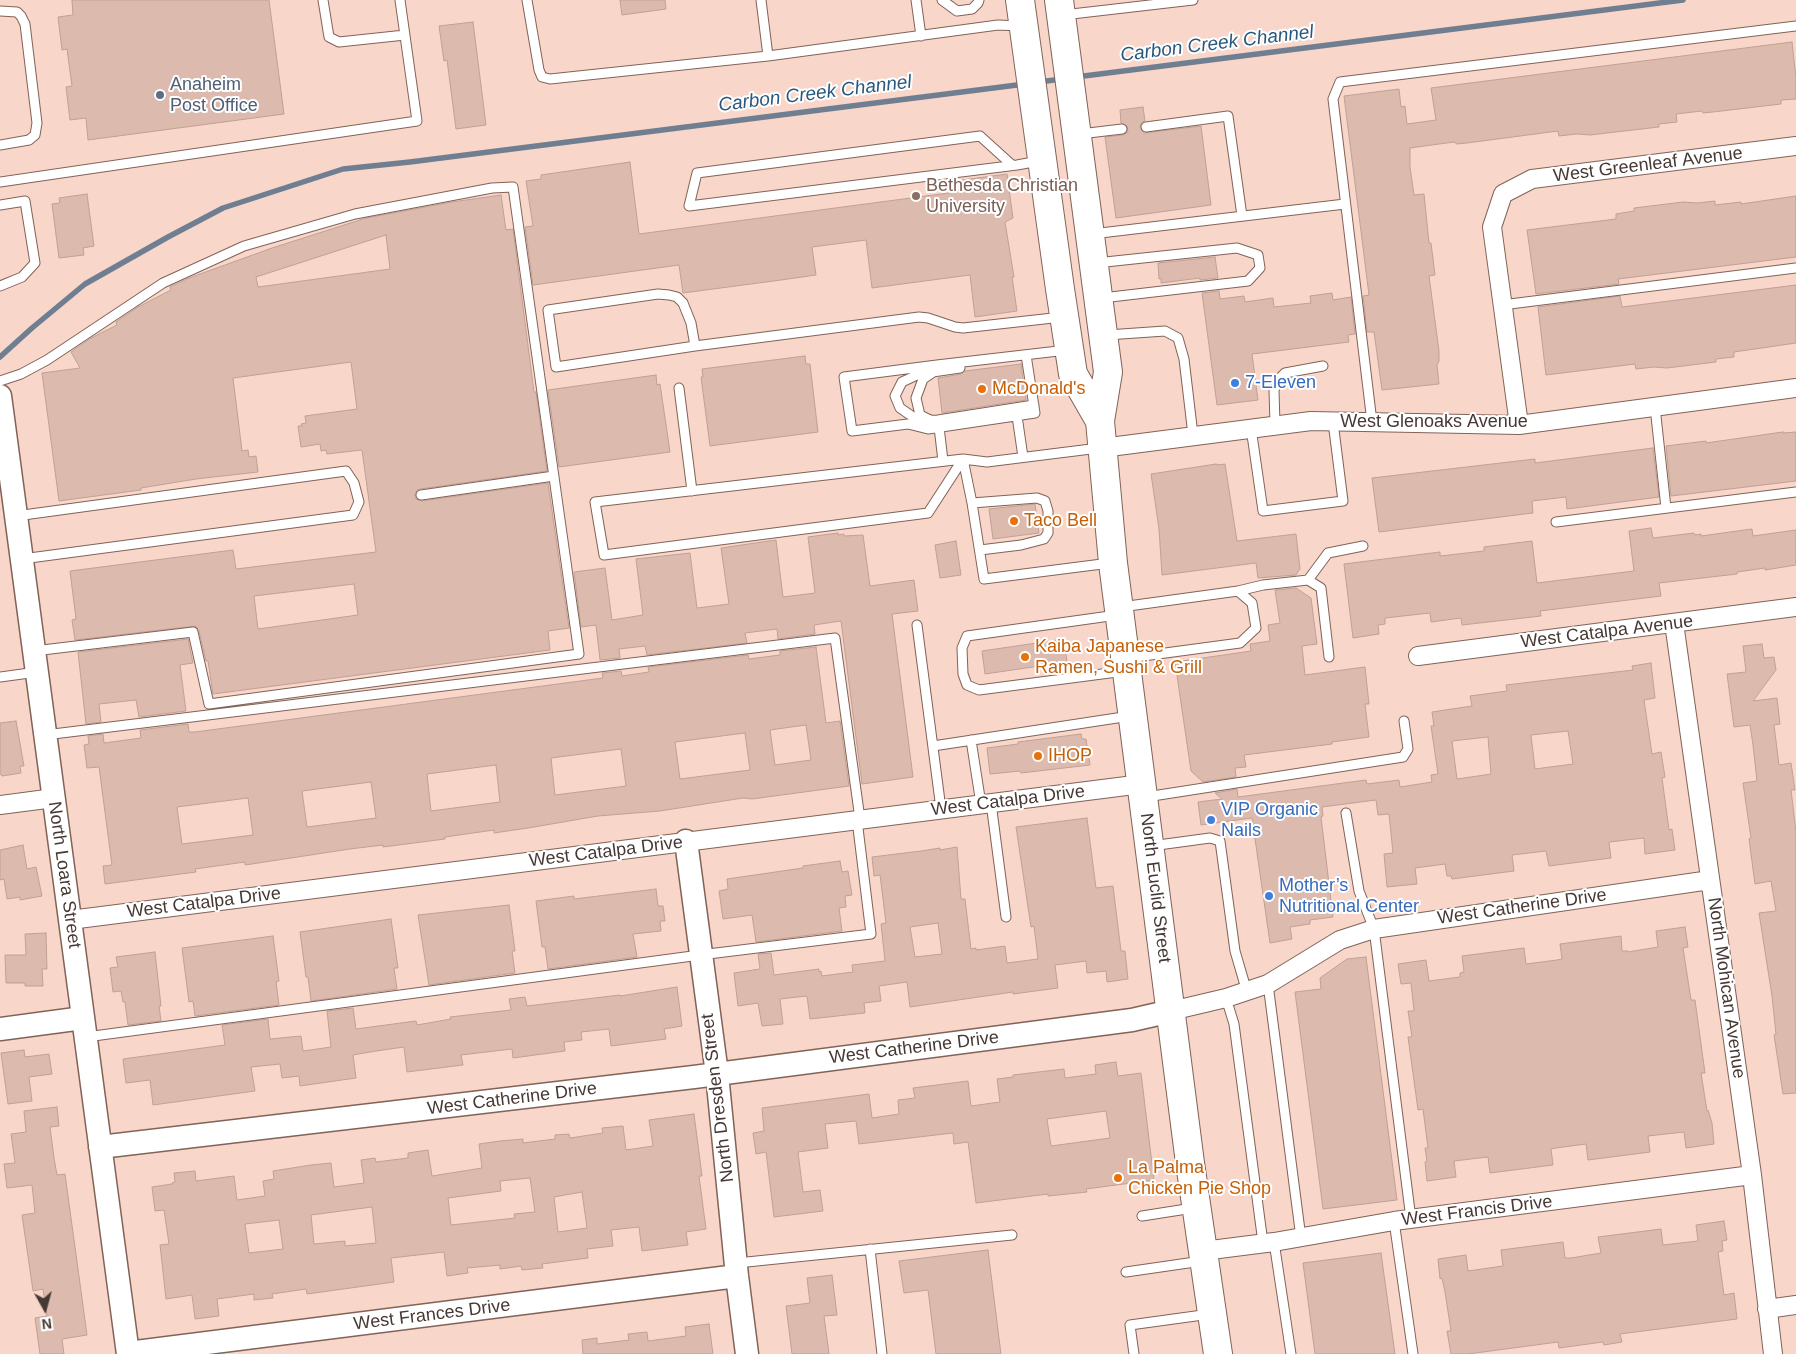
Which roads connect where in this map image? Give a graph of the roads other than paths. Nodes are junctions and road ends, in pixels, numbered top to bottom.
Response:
1 (323, 0) edge
2 (400, 0) edge
3 (527, 0) edge
4 (761, 0) edge
5 (916, 0) edge
6 (942, 0) edge
7 (979, 0) edge
8 (1112, 0) edge
9 (1194, 0) edge
10 (1053, 5) edge
11 (1113, 10) junction
12 (0, 11) edge
13 (1022, 13) edge
14 (1796, 26) edge
15 (405, 34) junction
16 (921, 36) junction
17 (1047, 55) junction
18 (768, 56) junction
19 (1060, 118) junction
20 (1146, 127) dead end
21 (1122, 130) dead end
22 (0, 145) edge
23 (1796, 146) edge
24 (1042, 161) junction
25 (1012, 165) junction
26 (0, 182) edge
27 (1345, 204) junction
28 (0, 205) edge
29 (1242, 216) junction
30 (1090, 235) junction
31 (1094, 263) junction
32 (1796, 268) edge
33 (0, 286) edge
34 (1098, 299) junction
35 (1502, 305) junction
36 (1064, 316) junction
37 (1103, 335) junction
38 (695, 346) junction
39 (1070, 350) junction
40 (1026, 355) junction
41 (984, 360) junction
42 (1324, 366) dead end
43 (934, 372) junction
44 (0, 381) edge
45 (679, 388) dead end
46 (1796, 388) edge
47 (0, 396) edge
48 (1034, 405) junction
49 (1655, 407) junction
50 (1017, 416) junction
51 (930, 420) junction
52 (1333, 422) junction
53 (1372, 422) junction
54 (1275, 425) junction
55 (1519, 425) junction
56 (939, 427) junction
57 (1251, 428) junction
58 (1101, 434) junction
59 (1193, 436) junction
60 (1023, 457) junction
61 (963, 459) junction
62 (943, 461) junction
63 (554, 476) junction
64 (692, 491) junction
65 (1796, 492) edge
66 (421, 495) dead end
67 (972, 503) junction
68 (1666, 508) junction
69 (16, 516) junction
70 (1556, 522) dead end
71 (1363, 546) dead end
72 (980, 550) junction
73 (22, 560) junction
74 (1112, 563) junction
75 (1308, 580) junction
76 (1238, 591) junction
77 (1796, 607) edge
78 (1119, 611) junction
79 (1674, 623) junction
80 (917, 625) dead end
81 (1418, 656) dead end
82 (1329, 657) dead end
83 (36, 662) junction
84 (1126, 664) junction
85 (0, 677) edge
86 (1133, 716) junction
87 (1404, 721) dead end
88 (46, 735) junction
89 (971, 740) junction
90 (932, 746) junction
91 (1142, 791) junction
92 (54, 798) junction
93 (986, 804) junction
94 (0, 806) edge
95 (941, 809) junction
96 (1346, 813) dead end
97 (859, 820) junction
98 (686, 842) junction
99 (1150, 846) junction
100 (1710, 880) junction
101 (1006, 917) dead end
102 (70, 920) junction
103 (1374, 929) junction
104 (700, 955) junction
105 (1268, 984) junction
106 (1247, 992) junction
107 (1226, 998) junction
108 (1171, 1011) junction
109 (0, 1028) edge
110 (84, 1028) junction
111 (717, 1074) junction
112 (100, 1147) junction
113 (1752, 1175) junction
114 (1197, 1208) junction
115 (1142, 1216) dead end
116 (1402, 1220) junction
117 (1012, 1235) dead end
118 (1301, 1238) junction
119 (1269, 1242) junction
120 (870, 1249) junction
121 (1203, 1256) junction
122 (736, 1270) junction
123 (1126, 1272) dead end
124 (1796, 1305) edge
125 (1767, 1309) junction
126 (1212, 1314) junction
127 (128, 1354) edge
128 (748, 1354) edge
129 (882, 1354) edge
130 (1134, 1354) edge
131 (1218, 1354) edge
132 (1291, 1354) edge
133 (1413, 1354) edge
134 (1773, 1354) edge

1 - 15 lane
2 - 15 lane
3 - 18 lane
4 - 18 lane
5 - 16 lane
6 - 7 lane
8 - 11 lane
9 - 11 lane
10 - 11 lane
10 - 17 main road, North Euclid Street
12 - 22 lane
13 - 16 lane
13 - 17 main road, North Euclid Street
14 - 27 lane
15 - 26 lane
16 - 18 lane
17 - 19 main road, North Euclid Street
17 - 19 main road, North Euclid Street
19 - 21 lane
19 - 24 main road, North Euclid Street
19 - 30 main road, North Euclid Street
20 - 29 lane
23 - 35 street, West Greenleaf Avenue
24 - 25 lane
24 - 36 main road, North Euclid Street
25 - 25 lane
27 - 29 lane
27 - 53 lane
28 - 33 lane
29 - 30 lane
30 - 31 main road, North Euclid Street
31 - 34 main road, North Euclid Street
31 - 34 lane
32 - 35 lane
34 - 37 main road, North Euclid Street
35 - 55 street
36 - 38 lane
36 - 39 main road, North Euclid Street
37 - 58 main road, North Euclid Street
37 - 59 lane
38 - 38 lane
39 - 40 lane
39 - 58 main road, North Euclid Street
40 - 41 lane
40 - 48 lane
41 - 43 lane
41 - 56 lane
42 - 54 lane
43 - 51 lane
43 - 51 lane
44 - 63 lane
45 - 64 lane
46 - 49 street, West Glenoaks Avenue
47 - 69 street, North Loara Street
48 - 50 lane
48 - 51 lane
49 - 55 street, West Glenoaks Avenue
49 - 68 lane
50 - 56 lane
50 - 60 lane
52 - 53 street, West Glenoaks Avenue
52 - 54 street, West Glenoaks Avenue
52 - 57 lane
53 - 55 street, West Glenoaks Avenue
54 - 57 street, West Glenoaks Avenue
56 - 62 lane
57 - 59 street, West Glenoaks Avenue
58 - 59 street, West Glenoaks Avenue
58 - 60 lane
58 - 74 main road, North Euclid Street
60 - 61 lane
61 - 62 lane
61 - 64 lane
61 - 67 lane
62 - 64 lane
63 - 66 lane
63 - 83 lane
65 - 68 lane
67 - 72 lane
67 - 72 lane
68 - 70 lane
69 - 73 street, North Loara Street
69 - 73 lane
71 - 75 lane
72 - 74 lane
73 - 83 street, North Loara Street
74 - 78 main road, North Euclid Street
75 - 76 lane
75 - 82 lane
76 - 78 lane
76 - 84 lane
77 - 79 street, West Catalpa Avenue
78 - 84 main road, North Euclid Street
78 - 84 lane
79 - 81 street, West Catalpa Avenue
79 - 100 street, North Mohican Avenue
80 - 90 lane
83 - 85 lane
83 - 88 street, North Loara Street
84 - 86 main road, North Euclid Street
86 - 89 lane
86 - 91 main road, North Euclid Street
87 - 91 lane
88 - 92 street, North Loara Street
88 - 97 lane
89 - 90 lane
89 - 93 lane
90 - 95 lane
91 - 93 street, West Catalpa Drive
91 - 99 main road, North Euclid Street
92 - 94 street
92 - 102 street, North Loara Street
93 - 95 street, West Catalpa Drive
93 - 101 lane
95 - 97 street, West Catalpa Drive
96 - 103 lane
97 - 98 street, West Catalpa Drive
97 - 104 lane
98 - 102 street, West Catalpa Drive
98 - 104 street, North Dresden Street
99 - 106 lane
99 - 108 main road, North Euclid Street
100 - 103 street, West Catherine Drive
100 - 113 street, North Mohican Avenue
102 - 110 street, North Loara Street
103 - 105 street, West Catherine Drive
103 - 116 lane
104 - 110 lane
104 - 111 street, North Dresden Street
105 - 106 street, West Catherine Drive
105 - 118 lane
106 - 107 street, West Catherine Drive
107 - 108 street, West Catherine Drive
107 - 119 lane
108 - 111 street, West Catherine Drive
108 - 114 main road, North Euclid Street
109 - 110 street
110 - 112 street, North Loara Street
111 - 112 street, West Catherine Drive
111 - 122 street, North Dresden Street
112 - 127 street, North Loara Street
113 - 116 street, West Francis Drive
113 - 125 street, North Mohican Avenue
114 - 115 lane
114 - 121 main road, North Euclid Street
116 - 118 street, West Francis Drive
116 - 133 lane
117 - 120 lane
118 - 119 street, West Francis Drive
119 - 121 street, West Francis Drive
119 - 132 lane
120 - 122 lane
120 - 129 lane
121 - 123 lane
121 - 126 main road, North Euclid Street
122 - 127 street, West Frances Drive
122 - 128 street, North Dresden Street
124 - 125 street
125 - 134 street, North Mohican Avenue
126 - 130 lane
126 - 131 main road, North Euclid Street

